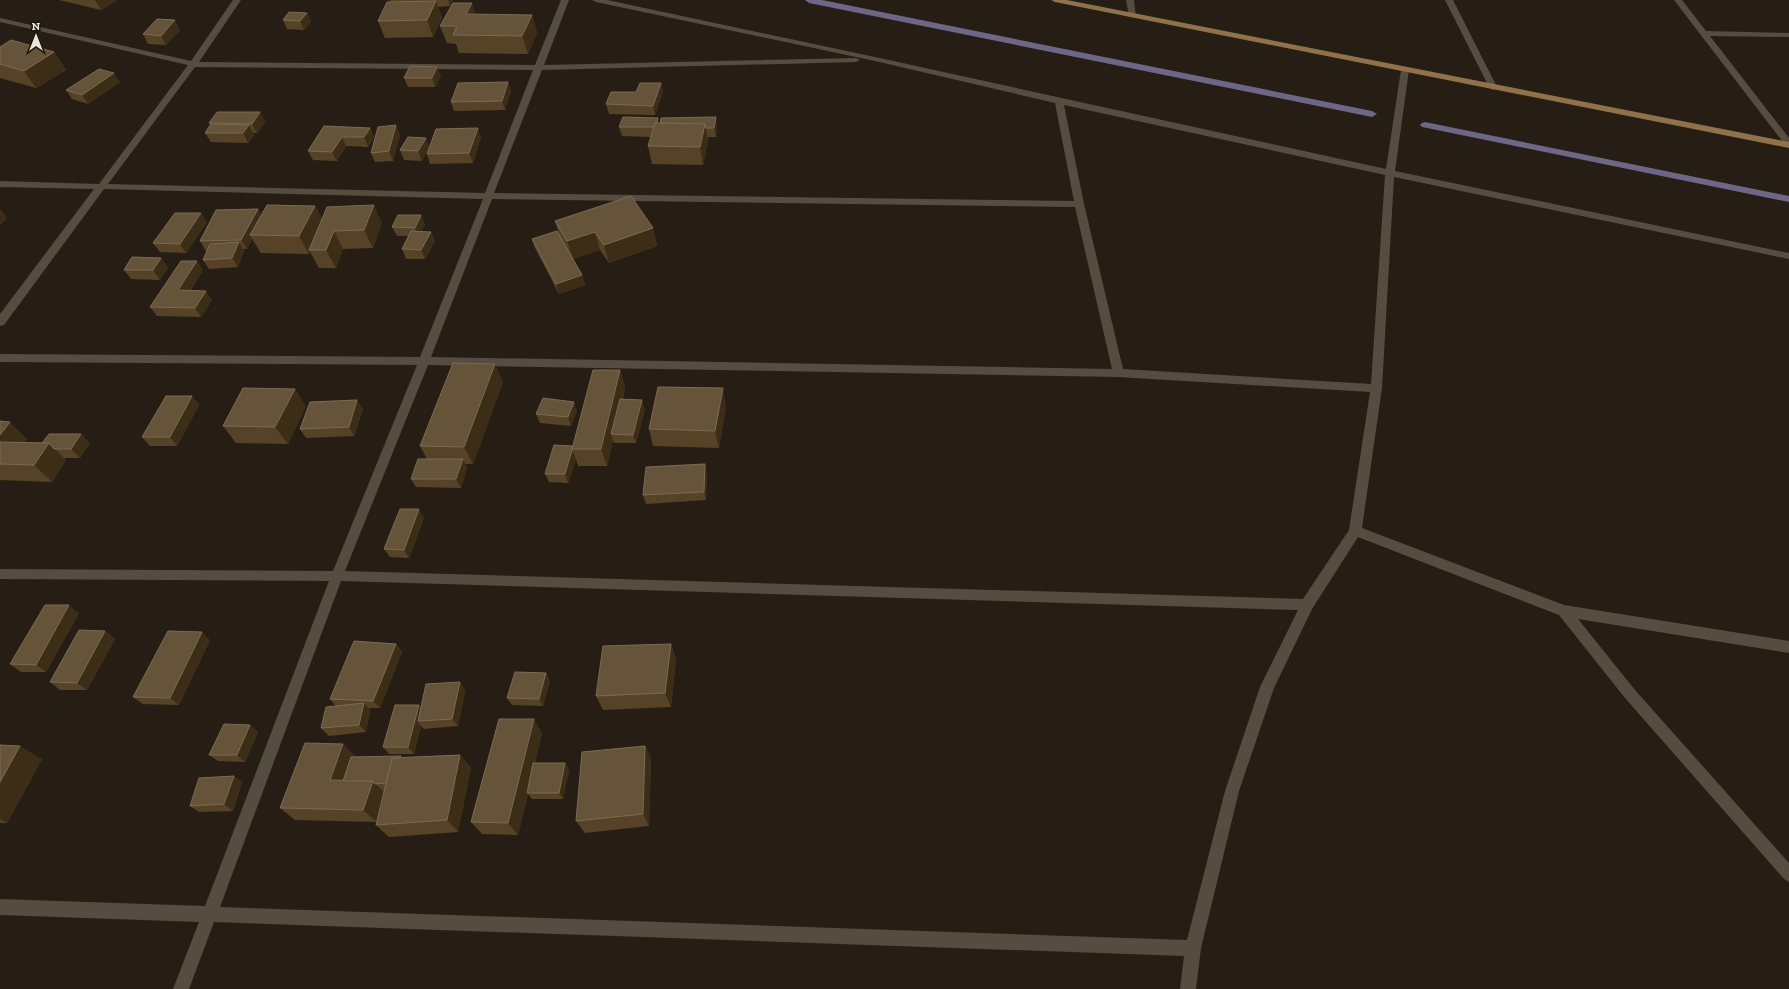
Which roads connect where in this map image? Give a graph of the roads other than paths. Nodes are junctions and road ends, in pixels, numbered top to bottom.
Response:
1 (237, 0) edge
2 (565, 0) edge
3 (596, 0) edge
4 (1055, 0) edge
5 (1130, 0) edge
6 (1449, 0) edge
7 (1678, 0) edge
8 (1133, 16) junction
9 (0, 20) edge
10 (1703, 33) junction
11 (1789, 35) edge
12 (875, 59) junction
13 (192, 64) junction
14 (538, 68) junction
15 (1405, 70) junction
16 (1493, 87) junction
17 (1059, 101) junction
18 (1789, 145) edge
19 (1390, 173) junction
20 (0, 184) edge
21 (101, 186) junction
22 (488, 196) junction
23 (1079, 204) junction
24 (1789, 256) edge
25 (0, 322) edge
26 (0, 358) edge
27 (424, 361) junction
28 (1118, 373) junction
29 (1376, 388) junction
30 (1355, 532) junction
31 (0, 574) edge
32 (337, 576) junction
33 (1307, 605) junction
34 (1564, 611) junction
35 (1789, 647) edge
36 (1789, 874) edge
37 (0, 907) edge
38 (209, 915) junction
39 (1193, 948) junction
40 (181, 989) edge
41 (1188, 989) edge

1 - 13 street
2 - 14 street
3 - 12 street
4 - 8 main road
5 - 8 street
6 - 16 street
7 - 10 street
8 - 15 main road
9 - 13 street
10 - 11 street
10 - 18 street
12 - 14 street
12 - 17 street
13 - 14 street
13 - 21 street
14 - 22 street
15 - 16 main road
15 - 19 street
16 - 18 main road
17 - 19 street
17 - 23 street
19 - 24 street
19 - 29 street
20 - 21 street
21 - 22 street
21 - 25 street
22 - 23 street
22 - 27 street
23 - 28 street
26 - 27 street
27 - 28 street
27 - 32 street
28 - 29 street
29 - 30 street
30 - 33 street
30 - 34 street
31 - 32 street
32 - 33 street
32 - 38 street
33 - 39 street
34 - 35 street
34 - 36 street
37 - 38 street
38 - 39 street
38 - 40 street
39 - 41 street

